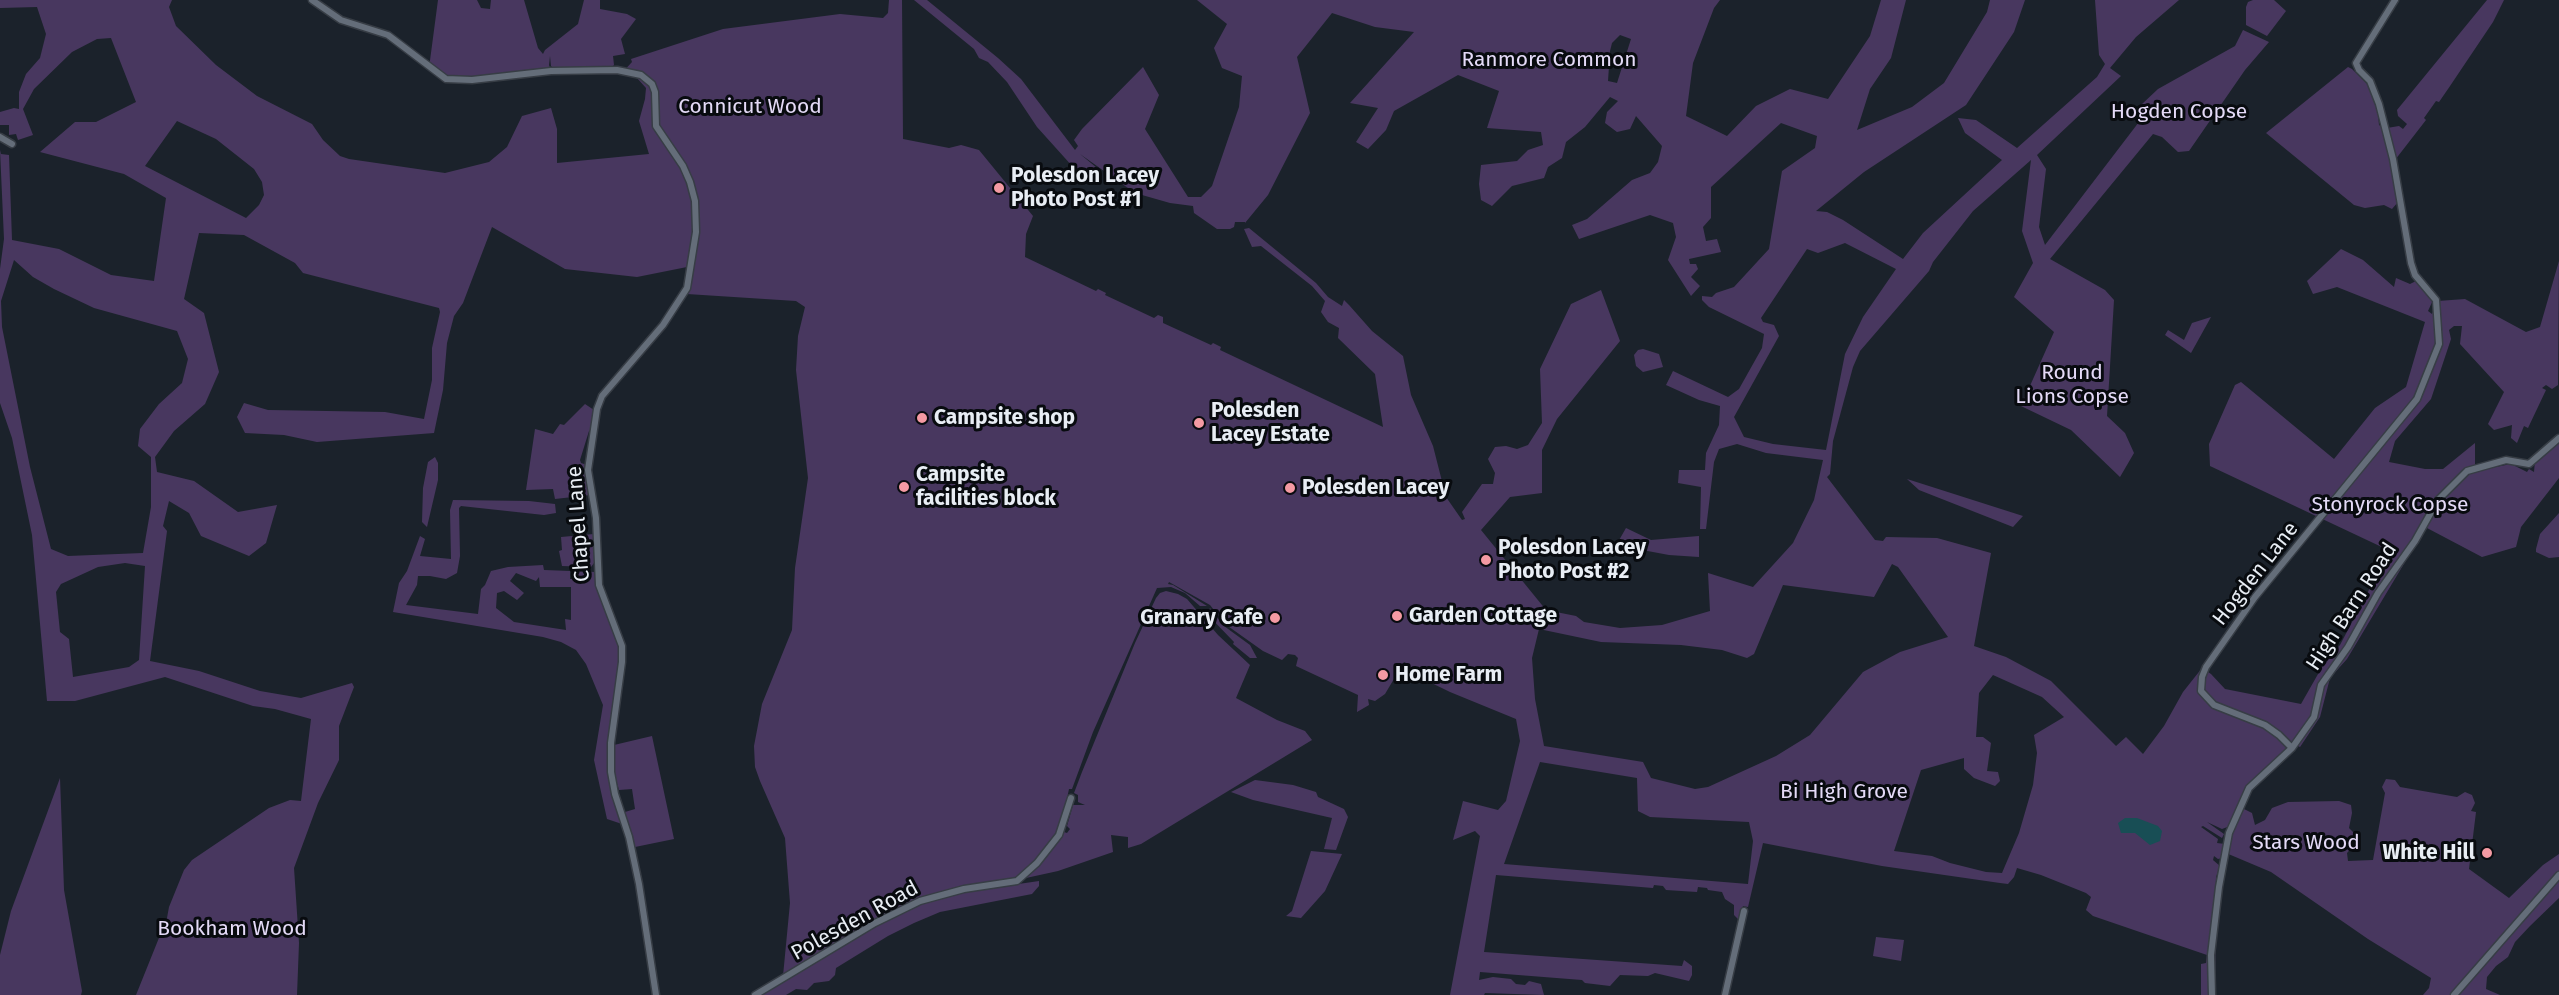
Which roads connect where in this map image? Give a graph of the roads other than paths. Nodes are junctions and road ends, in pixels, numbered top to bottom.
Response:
1 (312, 0) edge
2 (2396, 0) edge
3 (0, 137) edge
4 (12, 144) dead end
5 (2559, 438) edge
6 (2292, 748) junction
7 (1071, 798) dead end
8 (2559, 875) edge
9 (1744, 911) dead end
10 (656, 995) edge
11 (755, 995) edge
12 (1725, 995) edge
13 (2212, 995) edge
14 (2454, 995) edge

1 - 10 street, Chapel Lane
2 - 6 street, Hogden Lane
3 - 4 street
5 - 6 street, High Barn Road
6 - 13 street, High Barn Road
7 - 11 street, Polesden Road
8 - 14 street
9 - 12 street

